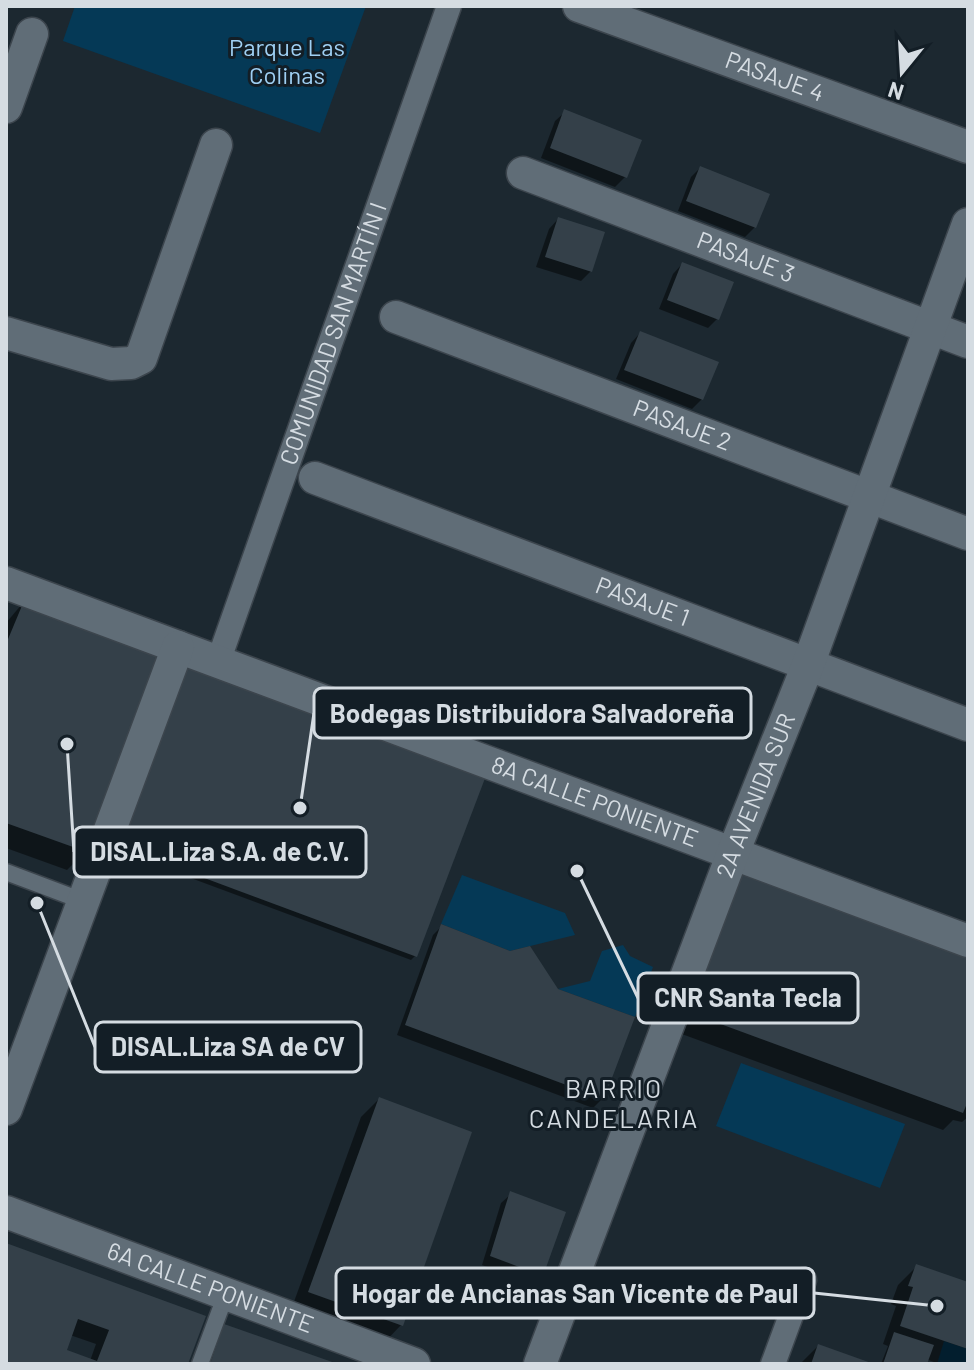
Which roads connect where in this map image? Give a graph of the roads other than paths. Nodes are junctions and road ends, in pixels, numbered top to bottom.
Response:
1 (449, 6) edge
2 (579, 6) edge
3 (32, 34) dead end
4 (6, 107) edge
5 (216, 145) dead end
6 (968, 147) edge
7 (523, 173) dead end
8 (968, 224) edge
9 (396, 317) dead end
10 (930, 328) junction
11 (6, 333) edge
12 (968, 342) edge
13 (315, 478) dead end
14 (870, 497) junction
15 (968, 534) edge
16 (6, 583) edge
17 (178, 647) junction
18 (218, 662) junction
19 (808, 665) junction
20 (968, 725) edge
21 (733, 853) junction
22 (6, 872) edge
23 (83, 901) junction
24 (968, 941) edge
25 (6, 1109) edge
26 (6, 1212) edge
27 (804, 1280) dead end
28 (226, 1294) junction
29 (200, 1364) edge
30 (414, 1364) edge
31 (540, 1364) edge
32 (773, 1364) edge

1 - 18 street, COMUNIDAD SAN MARTÍN I
2 - 6 street, PASAJE 4
3 - 4 street
5 - 11 street
7 - 10 street, PASAJE 3
8 - 10 street, 2A AVENIDA SUR
9 - 14 street, PASAJE 2
10 - 12 street, PASAJE 3
10 - 14 street, 2A AVENIDA SUR
13 - 19 street, PASAJE 1
14 - 15 street, PASAJE 2
14 - 19 street, 2A AVENIDA SUR
16 - 17 street, 8A CALLE PONIENTE
17 - 18 street, 8A CALLE PONIENTE
17 - 23 street
18 - 21 street, 8A CALLE PONIENTE
19 - 20 street, PASAJE 1
19 - 21 street, 2A AVENIDA SUR
21 - 24 street, 8A CALLE PONIENTE
21 - 31 street, 2A AVENIDA SUR
22 - 23 lane
23 - 25 street
26 - 28 street, 6A CALLE PONIENTE
27 - 32 street
28 - 29 lane
28 - 30 street, 6A CALLE PONIENTE

